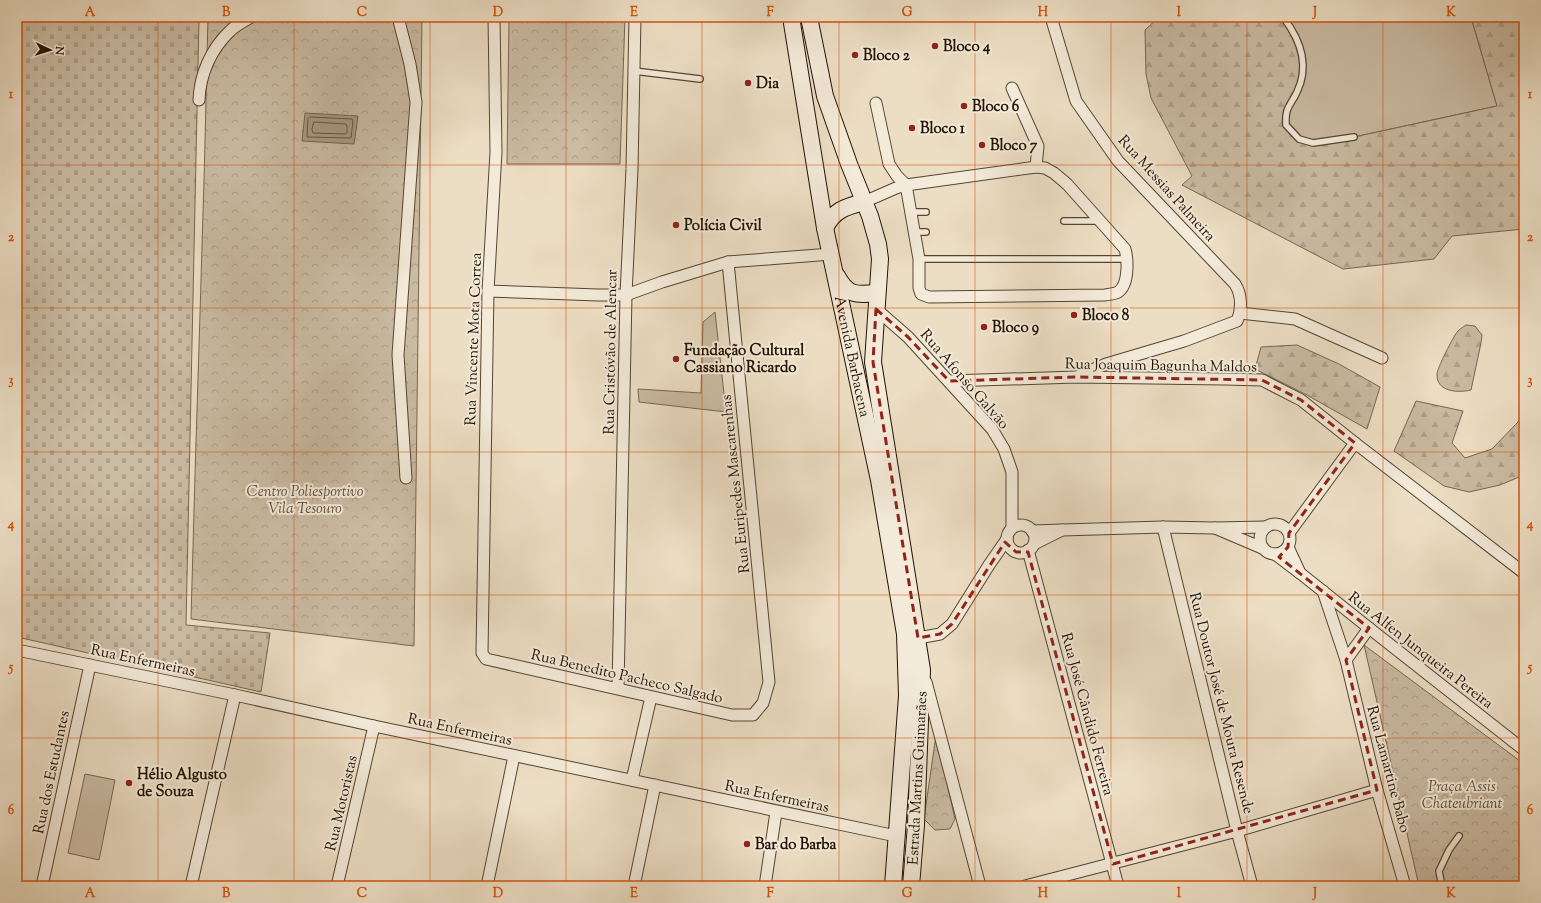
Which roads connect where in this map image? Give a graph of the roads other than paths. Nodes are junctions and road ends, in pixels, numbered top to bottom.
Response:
1 (251, 17) edge
2 (398, 17) edge
3 (635, 17) edge
4 (791, 17) edge
5 (809, 17) edge
6 (1051, 17) edge
7 (1283, 17) edge
8 (494, 22) edge
9 (634, 71) junction
10 (700, 79) dead end
11 (1012, 88) dead end
12 (199, 100) dead end
13 (876, 102) dead end
14 (1354, 137) dead end
15 (1036, 167) junction
16 (906, 185) junction
17 (864, 202) junction
18 (910, 212) junction
19 (926, 212) dead end
20 (1064, 221) dead end
21 (1099, 221) junction
22 (825, 228) junction
23 (914, 232) junction
24 (926, 232) dead end
25 (831, 254) junction
26 (919, 259) junction
27 (1128, 259) junction
28 (728, 262) junction
29 (834, 271) junction
30 (488, 291) junction
31 (877, 293) junction
32 (855, 294) junction
33 (626, 295) junction
34 (876, 309) junction
35 (1240, 312) junction
36 (1382, 358) dead end
37 (1076, 377) junction
38 (949, 381) junction
39 (1355, 443) junction
40 (406, 478) dead end
41 (1163, 527) junction
42 (1266, 527) junction
43 (1012, 528) junction
44 (1215, 528) junction
45 (1062, 530) junction
46 (1032, 531) junction
47 (1289, 533) junction
48 (1007, 539) junction
49 (1031, 547) junction
50 (1288, 547) junction
51 (1262, 548) junction
52 (1275, 554) junction
53 (1300, 573) junction
54 (1524, 573) edge
55 (1323, 591) junction
56 (1369, 628) junction
57 (918, 638) junction
58 (17, 650) edge
59 (482, 653) joint
60 (1346, 660) junction
61 (90, 665) junction
62 (922, 670) junction
63 (618, 688) junction
64 (235, 695) junction
65 (908, 696) joint
66 (652, 697) junction
67 (763, 703) joint
68 (374, 726) junction
69 (1524, 750) edge
70 (514, 756) junction
71 (632, 780) junction
72 (655, 785) junction
73 (1377, 790) junction
74 (776, 812) junction
75 (1237, 831) junction
76 (896, 836) junction
77 (1459, 836) dead end
78 (1113, 864) junction
79 (42, 886) edge
80 (191, 886) edge
81 (337, 886) edge
82 (487, 886) edge
83 (634, 886) edge
84 (765, 886) edge
85 (893, 886) edge
86 (911, 886) edge
87 (980, 886) edge
88 (1025, 886) edge
89 (1118, 886) edge
90 (1252, 886) edge
91 (1405, 886) edge
92 (1442, 886) edge

1 - 12 street
2 - 40 street
3 - 9 street, Rua Cristóvão de Alencar
4 - 22 main road, Avenida Barbacena
5 - 17 main road, Avenida Barbacena
6 - 35 street, Rua Messias Palmeira
7 - 14 lane
8 - 30 street, Rua Vincente Mota Correa
9 - 10 lane
9 - 33 street, Rua Cristóvão de Alencar
11 - 15 street
13 - 16 street
15 - 16 street
15 - 21 street
16 - 17 street
16 - 18 street
17 - 22 main road
17 - 31 main road, Avenida Barbacena
18 - 19 lane
18 - 23 street
20 - 21 lane
21 - 27 street
22 - 25 main road, Avenida Barbacena
23 - 24 lane
23 - 26 street
25 - 28 street
25 - 29 main road, Avenida Barbacena
26 - 27 lane
26 - 27 street
28 - 33 street
28 - 67 street, Rua Euripedes Mascarenhas
29 - 32 main road
29 - 65 main road, Avenida Barbacena
30 - 33 street
30 - 59 street, Rua Vincente Mota Correa
31 - 32 main road
31 - 34 main road, Avenida Barbacena
32 - 34 main road
33 - 63 street, Rua Cristóvão de Alencar
34 - 38 street, Rua Afonso Galvão
34 - 57 main road, Avenida Barbacena
35 - 36 street
35 - 37 street
37 - 38 street, Rua Joaquim Bagunha Maldos
37 - 39 street, Rua Joaquim Bagunha Maldos
38 - 43 street, Rua Afonso Galvão
39 - 47 street
39 - 54 street, Rua Joaquim Bagunha Maldos
41 - 44 street
41 - 45 street
41 - 75 street, Rua Doutor José de Moura Resende
42 - 44 street
42 - 47 street
42 - 51 street
43 - 46 street
43 - 48 street
44 - 51 street
45 - 46 street
45 - 49 street
46 - 49 street
47 - 50 street
48 - 49 street
48 - 57 street
49 - 78 street, Rua José Cândido Ferreira
50 - 52 street
50 - 53 street
51 - 52 street
52 - 53 street
53 - 55 street, Rua Alfen Junqueira Pereira
55 - 56 street, Rua Alfen Junqueira Pereira
55 - 60 street, Rua Lamartine Babo
56 - 60 street
56 - 69 street, Rua Alfen Junqueira Pereira
57 - 62 main road, Avenida Barbacena
58 - 61 street, Rua Enfermeiras
59 - 63 street, Rua Benedito Pacheco Salgado
60 - 73 street, Rua Lamartine Babo
61 - 64 street, Rua Enfermeiras
61 - 79 street, Rua dos Estudantes
62 - 86 main road, Estrada Martins Guimarães
62 - 87 street
63 - 66 street, Rua Benedito Pacheco Salgado
64 - 68 street, Rua Enfermeiras
64 - 80 street
65 - 76 main road, Estrada Martins Guimarães
66 - 67 street, Rua Benedito Pacheco Salgado
66 - 71 street
68 - 70 street, Rua Enfermeiras
68 - 81 street, Rua Motoristas
70 - 71 street, Rua Enfermeiras
70 - 82 street
71 - 72 street, Rua Enfermeiras
72 - 74 street, Rua Enfermeiras
72 - 83 street
73 - 75 street
73 - 91 street, Rua Lamartine Babo
74 - 76 street, Rua Enfermeiras
74 - 84 street
75 - 78 street
75 - 90 street, Rua Doutor José de Moura Resende
76 - 85 main road, Estrada Martins Guimarães
77 - 92 lane
78 - 88 street
78 - 89 street, Rua José Cândido Ferreira

